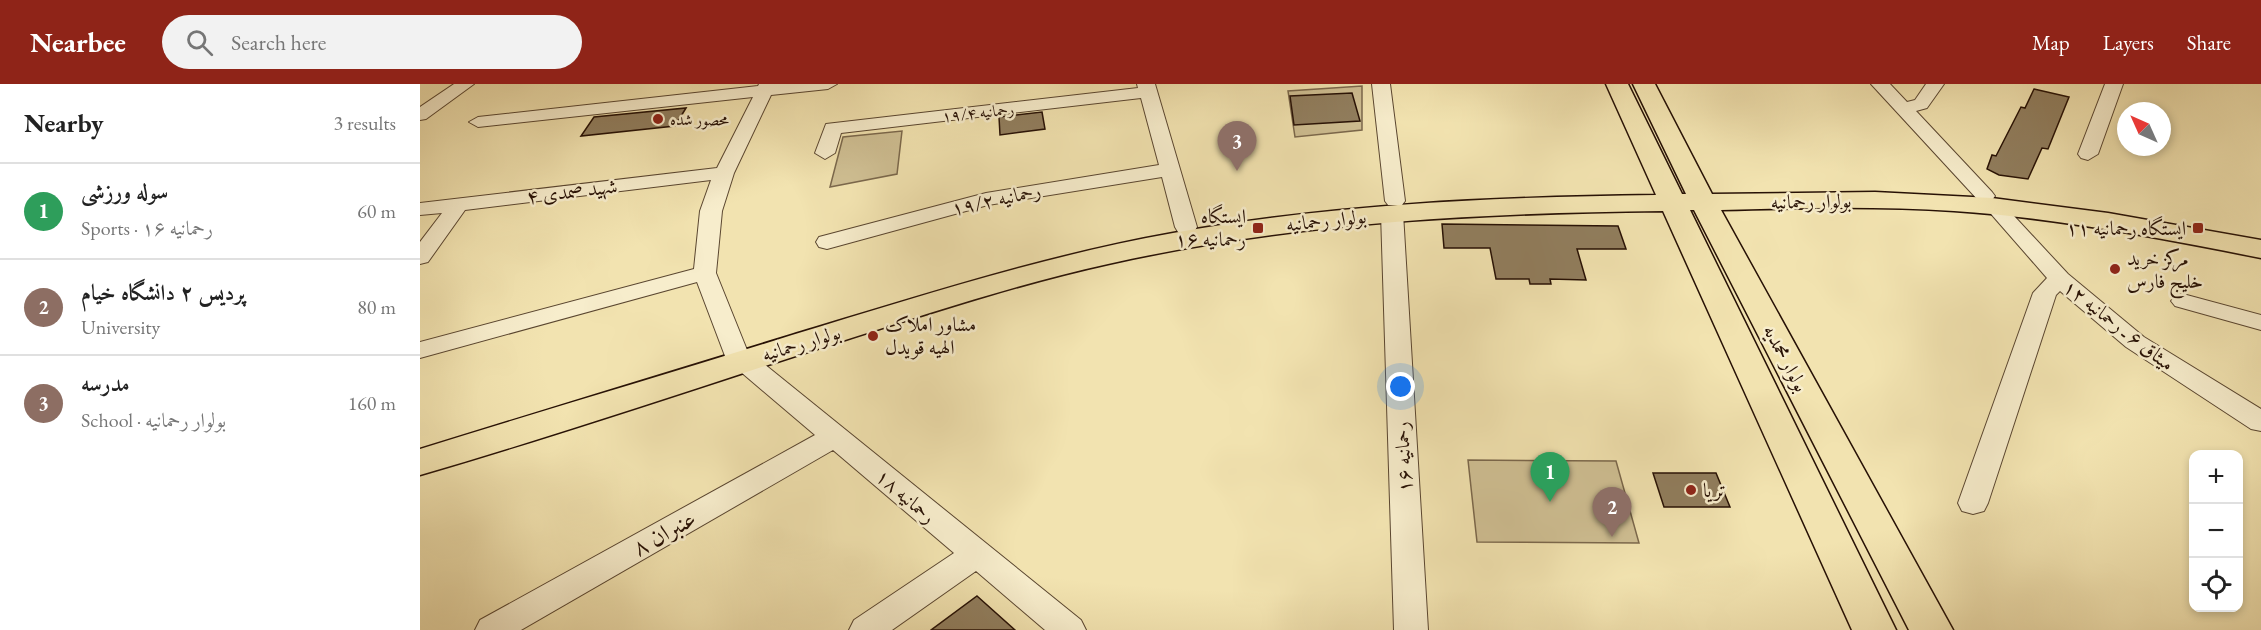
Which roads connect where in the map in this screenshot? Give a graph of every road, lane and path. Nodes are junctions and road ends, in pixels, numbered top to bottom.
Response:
1 (465, 84) edge
2 (828, 84) edge
3 (1381, 84) edge
4 (1617, 84) edge
5 (1644, 84) edge
6 (1880, 84) edge
7 (1935, 84) edge
8 (767, 87) edge
9 (1147, 88) edge
10 (2110, 92) edge
11 (1904, 109) junction
12 (420, 115) edge
13 (478, 122) dead end
14 (825, 153) dead end
15 (2088, 154) dead end
16 (1168, 170) junction
17 (724, 173) junction
18 (1685, 196) junction
19 (1990, 201) junction
20 (458, 205) junction
21 (1394, 207) junction
22 (420, 209) edge
23 (1186, 227) junction
24 (2261, 239) edge
25 (827, 242) dead end
26 (2261, 249) edge
27 (420, 257) edge
28 (705, 273) junction
29 (2060, 279) junction
30 (2183, 301) dead end
31 (2261, 324) edge
32 (420, 350) edge
33 (739, 355) junction
34 (2261, 422) edge
35 (836, 436) junction
36 (420, 445) edge
37 (420, 462) edge
38 (1973, 503) dead end
39 (975, 555) junction
40 (492, 630) edge
41 (866, 630) edge
42 (1068, 630) edge
43 (1411, 630) edge
44 (1874, 630) edge
45 (1930, 630) edge

1 - 12 street
2 - 8 street
3 - 21 street, رحمانیه ۱۶
4 - 18 main road, بولوار محمدیه
5 - 18 main road, بولوار محمدیه
6 - 11 street, میثاق ۶ ـ رحمانیه ۱۲
7 - 11 street
8 - 13 street
8 - 17 street
9 - 14 street, رحمانیه ۱۹/۴
9 - 16 street
10 - 15 street
11 - 19 street, میثاق ۶ ـ رحمانیه ۱۲
16 - 23 street
16 - 25 street, رحمانیه ۱۹/۲
17 - 20 street, شهید صمدی ۴
17 - 28 street
18 - 19 main road, بولوار رحمانیه
18 - 21 main road, بولوار رحمانیه
18 - 44 main road, بولوار محمدیه
18 - 45 main road, بولوار محمدیه
19 - 24 main road, بولوار رحمانیه
19 - 26 main road, بولوار رحمانیه
19 - 29 street, میثاق ۶ ـ رحمانیه ۱۲
20 - 22 street, شهید صمدی ۴
20 - 27 street
21 - 23 main road, بولوار رحمانیه
21 - 33 main road, بولوار رحمانیه
21 - 43 street, رحمانیه ۱۶
23 - 33 main road, بولوار رحمانیه
28 - 32 street
28 - 33 street
29 - 34 street, میثاق ۶ ـ رحمانیه ۱۲
29 - 38 street
30 - 31 street
33 - 35 street, رحمانیه ۱۸
33 - 36 main road, بولوار رحمانیه
33 - 37 main road, بولوار رحمانیه
35 - 39 street, رحمانیه ۱۸
35 - 40 street, عنبران ۸
39 - 41 street
39 - 42 street, رحمانیه ۱۸

